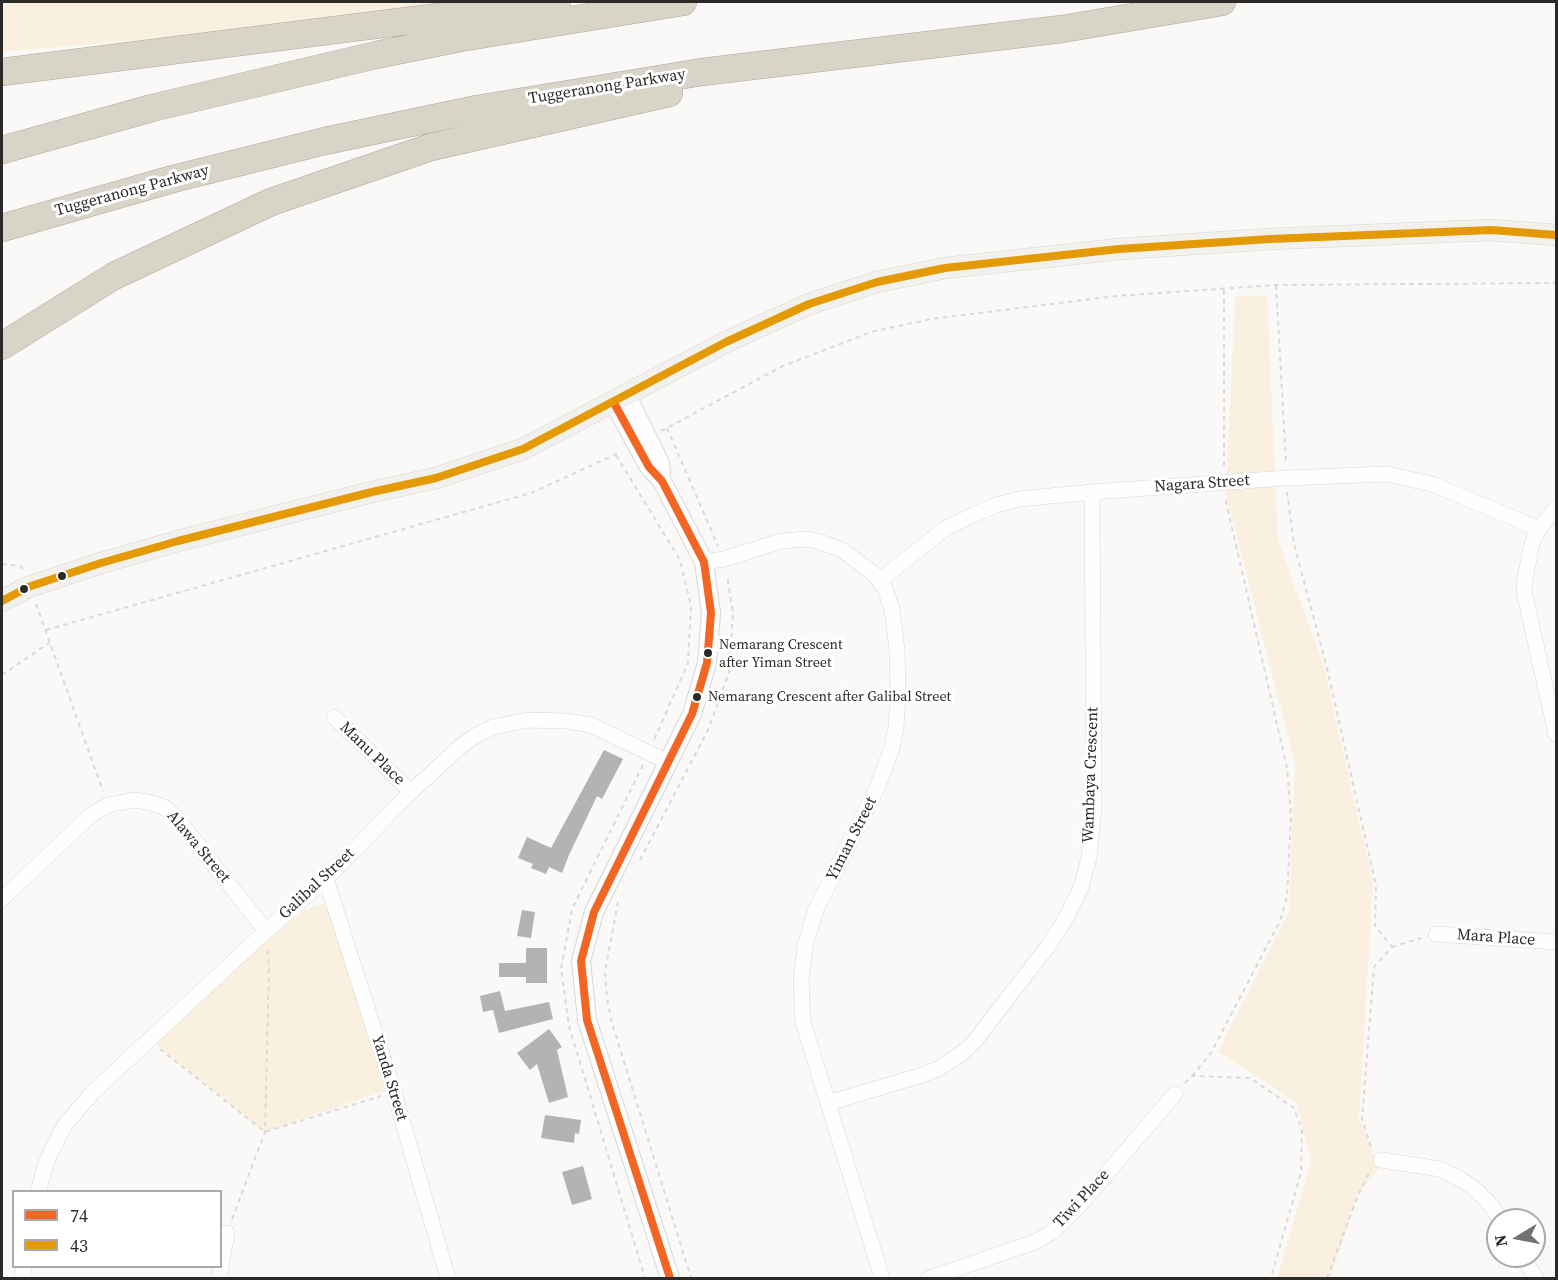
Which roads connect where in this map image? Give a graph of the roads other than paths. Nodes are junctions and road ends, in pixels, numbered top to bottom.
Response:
1 (557, 2) edge
2 (682, 2) edge
3 (1222, 2) edge
4 (804, 60) junction
5 (2, 72) edge
6 (2, 150) edge
7 (2, 228) edge
8 (1557, 235) edge
9 (2, 346) edge
10 (621, 399) junction
11 (1092, 492) junction
12 (1557, 508) edge
13 (1539, 529) junction
14 (704, 562) junction
15 (880, 580) junction
16 (2, 601) edge
17 (334, 717) dead end
18 (1557, 734) edge
19 (668, 762) junction
20 (411, 792) junction
21 (326, 879) junction
22 (2, 899) edge
23 (266, 931) junction
24 (1436, 933) road end
25 (1557, 942) edge
26 (1175, 1094) road end
27 (828, 1103) junction
28 (1381, 1160) road end
29 (38, 1190) edge
30 (1493, 1208) edge
31 (227, 1233) road end
32 (222, 1261) edge
33 (448, 1278) edge
34 (670, 1278) edge
35 (882, 1278) edge
36 (929, 1278) edge

1 - 5 highway
2 - 6 highway
3 - 4 highway, Tuggeranong Parkway
4 - 7 highway, Tuggeranong Parkway
4 - 9 highway
8 - 10 main road
10 - 14 street
10 - 16 main road
11 - 13 street, Nagara Street
11 - 15 street, Nagara Street
11 - 27 street, Wambaya Crescent
12 - 13 street
13 - 18 street
14 - 15 street, Yiman Street
14 - 19 street
15 - 27 street, Yiman Street
17 - 20 street, Manu Place
19 - 20 street, Galibal Street
19 - 34 street
20 - 21 street, Galibal Street
21 - 23 street, Galibal Street
21 - 33 street, Yanda Street
22 - 23 street, Alawa Street
23 - 29 street, Galibal Street
24 - 25 street, Mara Place
26 - 36 street, Tiwi Place
27 - 35 street, Yiman Street
28 - 30 street
31 - 32 street

